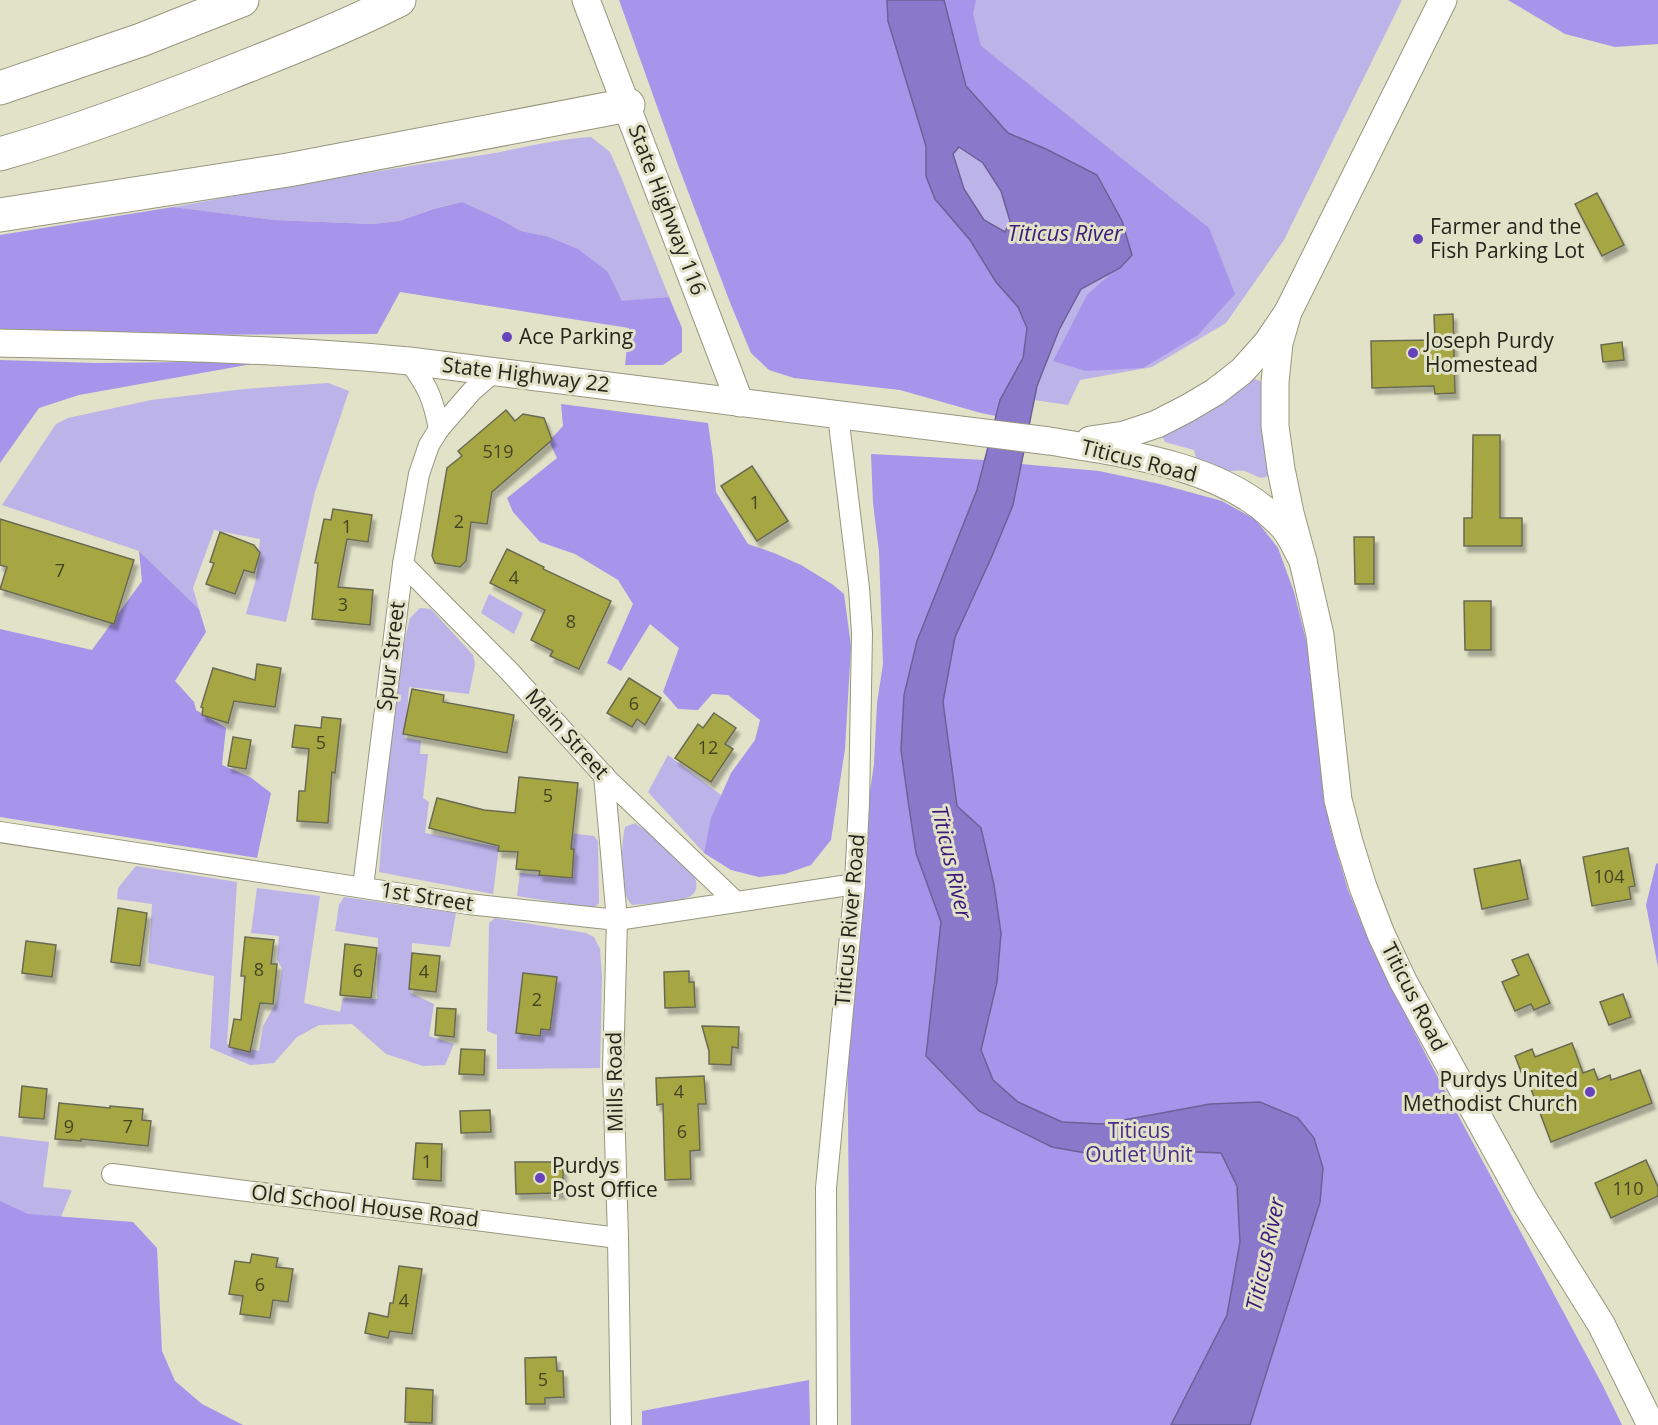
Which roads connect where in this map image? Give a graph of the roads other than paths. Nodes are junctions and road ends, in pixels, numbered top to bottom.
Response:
1 (242, 0) edge
2 (399, 0) edge
3 (1443, 0) edge
4 (590, 9) edge
5 (0, 88) edge
6 (628, 105) junction
7 (0, 154) edge
8 (0, 215) edge
9 (1288, 312) junction
10 (0, 343) edge
11 (410, 361) junction
12 (495, 371) junction
13 (740, 403) junction
14 (838, 415) junction
15 (439, 429) junction
16 (1049, 441) junction
17 (1303, 561) junction
18 (403, 564) junction
19 (604, 775) junction
20 (0, 832) edge
21 (855, 884) junction
22 (363, 887) junction
23 (735, 901) junction
24 (617, 920) junction
25 (112, 1174) dead end
26 (618, 1238) junction
27 (621, 1425) edge
28 (827, 1425) edge
29 (1651, 1425) edge

1 - 5 highway
2 - 7 highway
3 - 9 main road
4 - 6 main road, State Highway 116
6 - 8 highway
6 - 13 main road, State Highway 116
9 - 16 main road
9 - 17 main road, Titicus Road
10 - 11 main road, State Highway 22
11 - 12 main road, State Highway 22
11 - 15 street
12 - 13 main road, State Highway 22
12 - 15 street, Spur Street
13 - 14 main road, State Highway 22
14 - 16 main road, State Highway 22
14 - 21 street, Titicus River Road
15 - 18 street, Spur Street
16 - 17 main road, Titicus Road
17 - 29 main road, Titicus Road
18 - 19 street, Main Street
18 - 22 street, Spur Street
19 - 23 street, Main Street
19 - 24 street, Mills Road
20 - 22 street, 1st Street
21 - 23 street, 1st Street
21 - 28 street, Titicus River Road
22 - 24 street, 1st Street
23 - 24 street, 1st Street
24 - 26 street, Mills Road
25 - 26 street, Old School House Road
26 - 27 street, Mills Road

